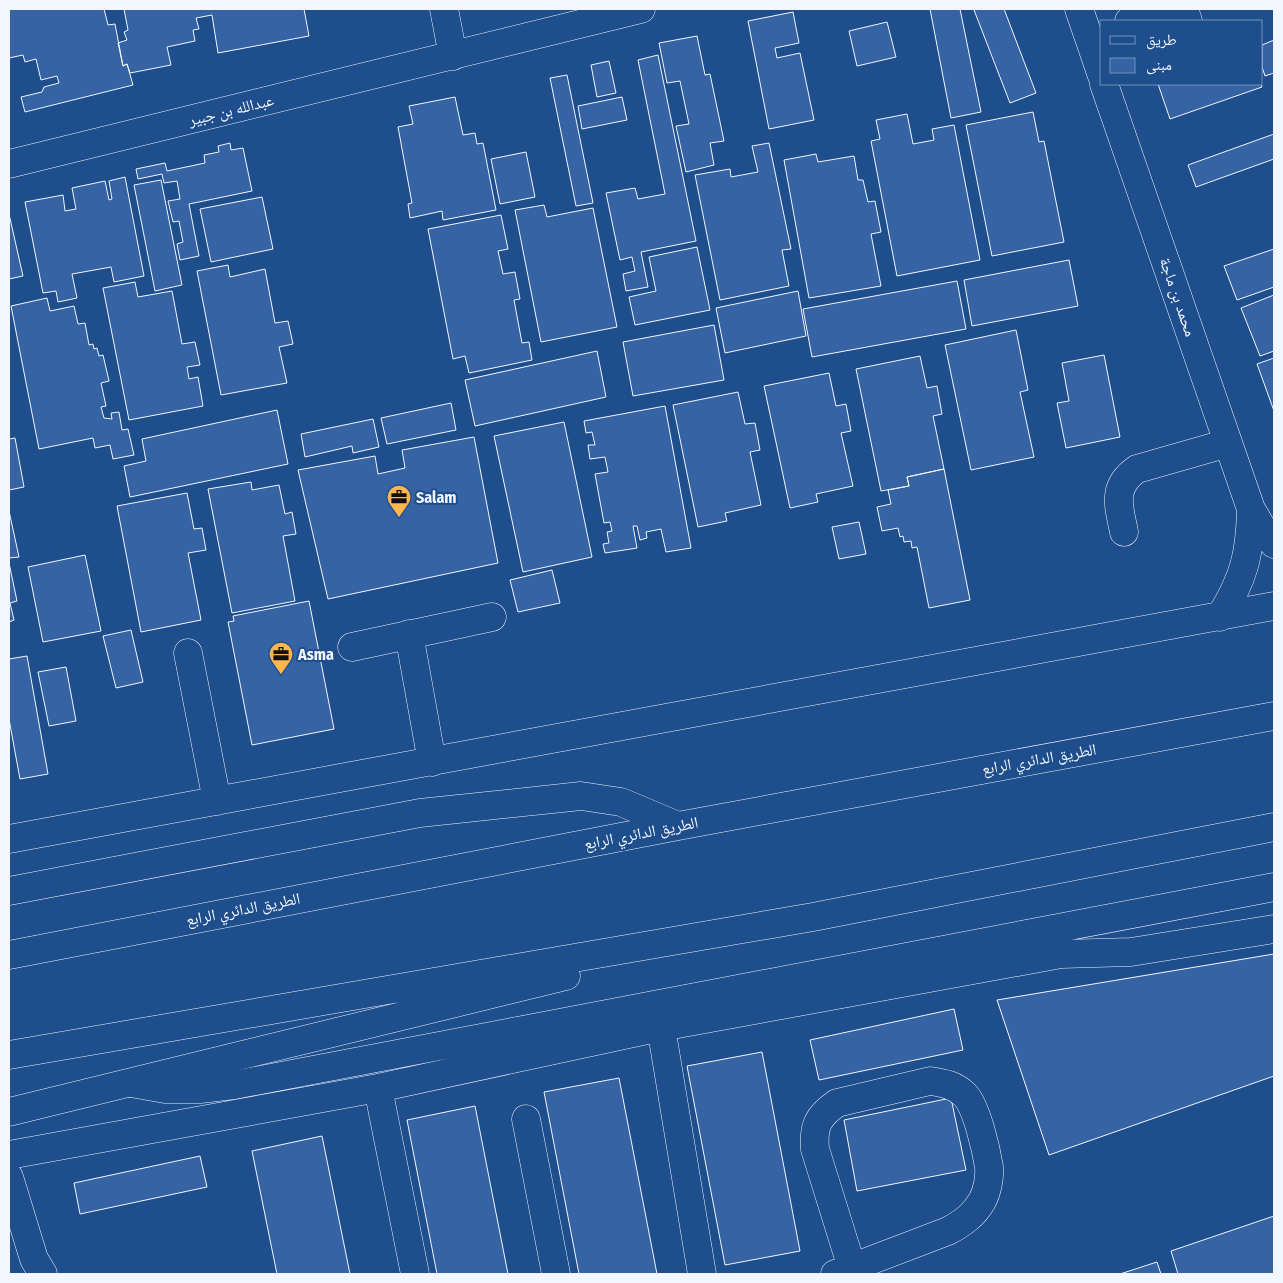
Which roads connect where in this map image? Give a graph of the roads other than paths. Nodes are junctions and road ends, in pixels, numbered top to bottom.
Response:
1 (444, 9) edge
2 (641, 9) edge
3 (1079, 9) edge
4 (1166, 9) edge
5 (1131, 20) edge
6 (1095, 33) edge
7 (453, 56) junction
8 (1100, 64) edge
9 (1104, 85) edge
10 (9, 164) edge
11 (1228, 443) junction
12 (1251, 509) junction
13 (1124, 532) dead end
14 (1274, 544) edge
15 (1274, 606) edge
16 (492, 617) dead end
17 (1220, 617) junction
18 (409, 634) junction
19 (352, 647) dead end
20 (188, 653) dead end
21 (1274, 716) edge
22 (432, 762) junction
23 (217, 801) junction
24 (678, 826) junction
25 (1274, 827) edge
26 (9, 839) edge
27 (1274, 887) edge
28 (9, 891) edge
29 (1215, 898) junction
30 (813, 917) junction
31 (1274, 924) edge
32 (1274, 929) edge
33 (9, 955) edge
34 (661, 1027) junction
35 (9, 1055) edge
36 (130, 1084) junction
37 (378, 1088) junction
38 (9, 1112) edge
39 (526, 1119) dead end
40 (9, 1155) edge
41 (9, 1177) edge
42 (843, 1271) edge
43 (43, 1274) edge
44 (415, 1274) edge
45 (556, 1274) edge
46 (702, 1274) edge

1 - 7 street
2 - 7 street, عبدالله بن جبير
3 - 6 street
4 - 5 street
6 - 8 street
7 - 10 street, عبدالله بن جبير
9 - 11 street, محمد بن ماجة
11 - 12 street, محمد بن ماجة
11 - 13 street
12 - 14 street, محمد بن ماجة
12 - 17 street, محمد بن ماجة
15 - 17 street
16 - 18 street
17 - 22 street
18 - 19 street
18 - 22 street
20 - 23 street
21 - 24 street, الطريق الدائري الرابع
22 - 23 street
23 - 26 street
24 - 28 street
24 - 33 street, الطريق الدائري الرابع
25 - 30 street
27 - 29 street
29 - 31 street
29 - 36 street
30 - 35 street
30 - 36 street
32 - 34 street
34 - 37 street
34 - 46 street
36 - 38 street
37 - 40 street
37 - 44 street
39 - 45 street
41 - 43 street
42 - 42 street

